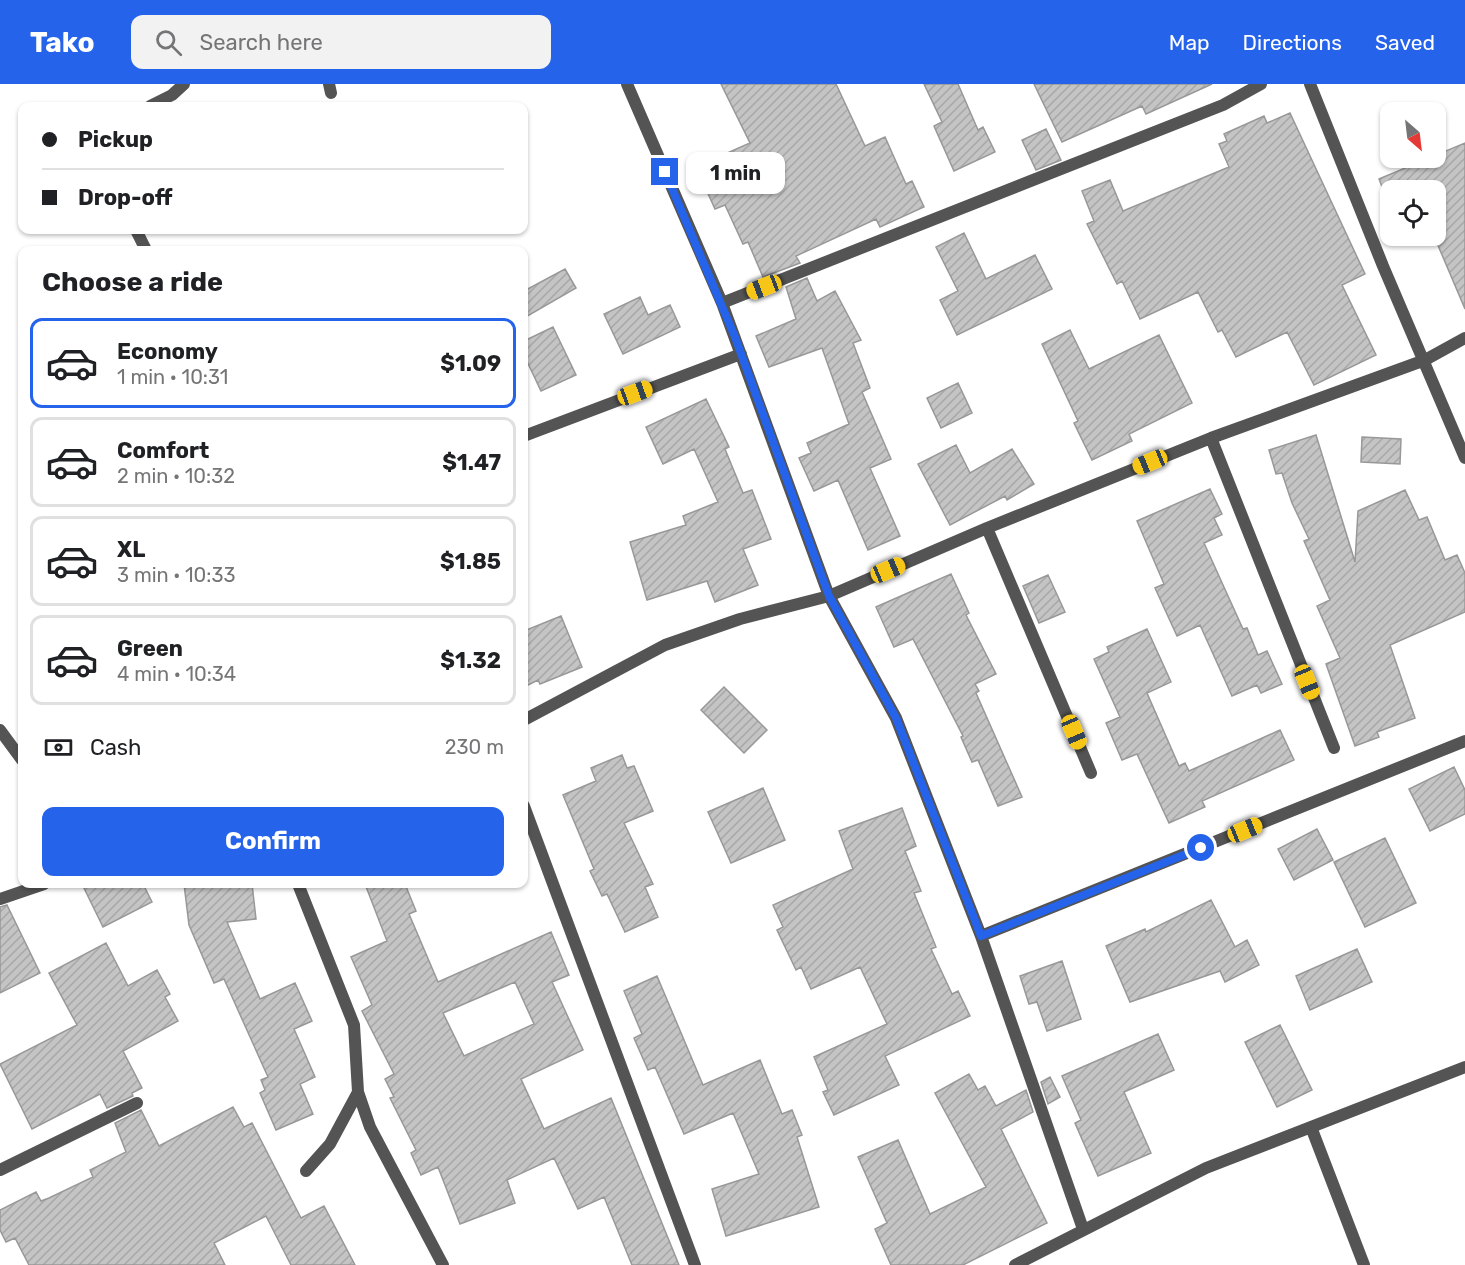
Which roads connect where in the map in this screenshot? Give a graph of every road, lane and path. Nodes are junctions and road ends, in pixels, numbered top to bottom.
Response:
1 (184, 84) edge
2 (627, 84) edge
3 (1261, 84) edge
4 (1310, 84) edge
5 (158, 102) edge
6 (722, 303) junction
7 (1465, 338) edge
8 (741, 354) junction
9 (1425, 360) junction
10 (528, 434) edge
11 (1211, 438) junction
12 (1465, 458) edge
13 (987, 528) junction
14 (829, 596) junction
15 (528, 718) edge
16 (0, 730) edge
17 (1465, 741) edge
18 (1334, 748) dead end
19 (18, 755) edge
20 (1091, 773) dead end
21 (528, 817) edge
22 (32, 888) edge
23 (300, 888) edge
24 (0, 899) edge
25 (981, 936) junction
26 (1465, 1067) edge
27 (358, 1092) junction
28 (137, 1102) dead end
29 (1311, 1127) junction
30 (0, 1170) edge
31 (306, 1172) dead end
32 (1083, 1229) junction
33 (443, 1265) edge
34 (695, 1265) edge
35 (1016, 1265) edge
36 (1364, 1265) edge

1 - 5 street
2 - 6 street
3 - 6 street
4 - 9 street
6 - 8 street
7 - 9 street
8 - 10 street
8 - 14 street
9 - 11 street
9 - 12 street
11 - 13 street
11 - 18 street
13 - 14 street
13 - 20 street
14 - 15 street
14 - 25 street
16 - 19 street
17 - 25 street
21 - 34 street
22 - 24 street
23 - 27 street
25 - 32 street
26 - 29 street
27 - 31 street
27 - 33 street
28 - 30 street
29 - 32 street
29 - 36 street
32 - 35 street

